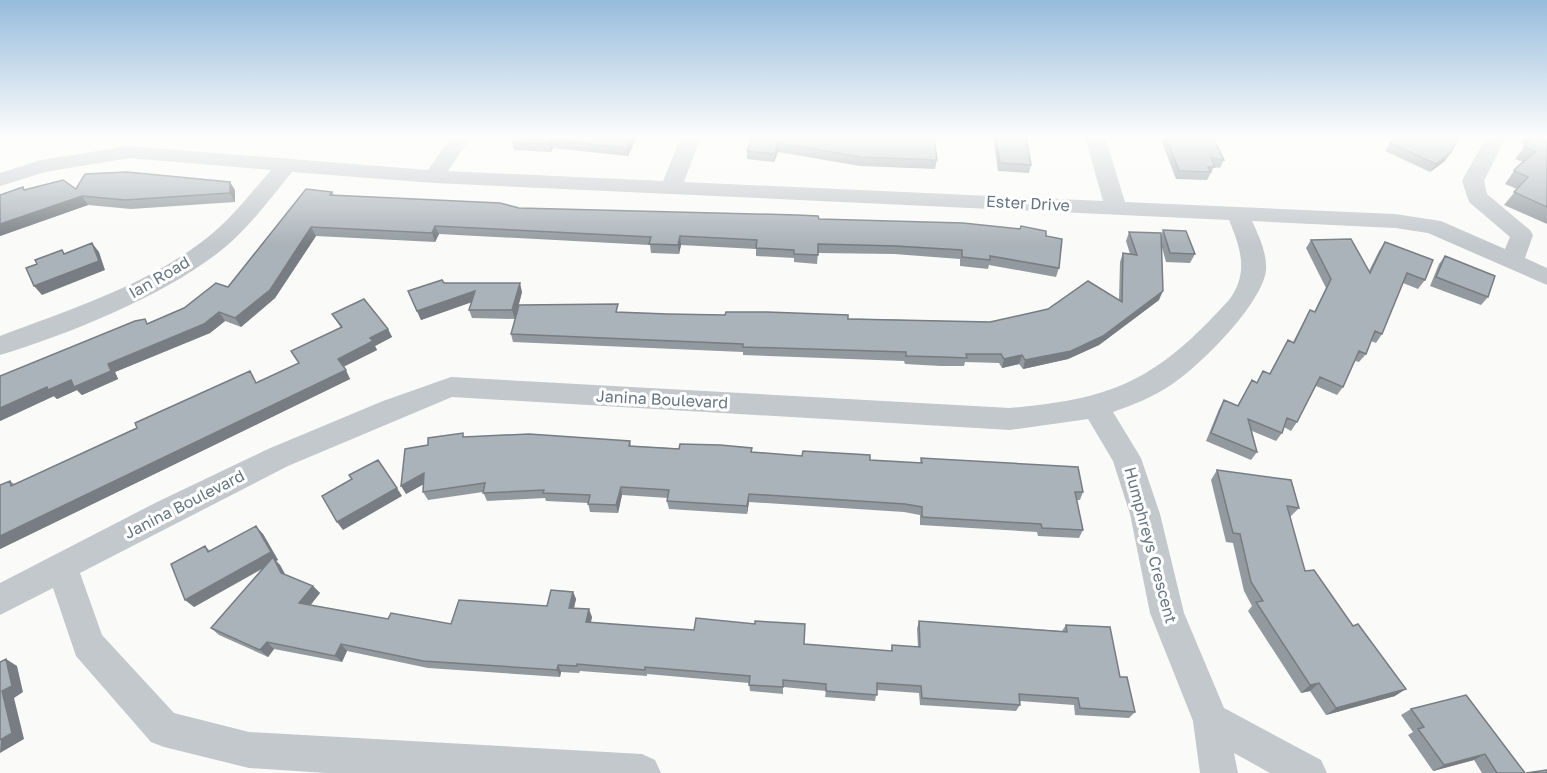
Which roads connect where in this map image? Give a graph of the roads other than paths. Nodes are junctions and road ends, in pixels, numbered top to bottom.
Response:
1 (20, 173) edge
2 (279, 173) edge
3 (393, 173) edge
4 (437, 173) edge
5 (677, 173) edge
6 (1106, 173) edge
7 (1477, 173) edge
8 (434, 177) junction
9 (0, 180) edge
10 (671, 187) junction
11 (1116, 207) junction
12 (1238, 214) junction
13 (1512, 261) junction
14 (1547, 277) edge
15 (0, 346) edge
16 (1095, 407) junction
17 (62, 567) junction
18 (0, 600) edge
19 (1211, 722) junction
20 (642, 773) edge
21 (1219, 773) edge
22 (1308, 773) edge

1 - 9 street, Ester Drive
2 - 15 street, Ian Road
3 - 8 street, Ester Drive
4 - 8 street
5 - 10 street
6 - 11 street
7 - 13 street
8 - 10 street, Ester Drive
10 - 11 street, Ester Drive
11 - 12 street, Ester Drive
12 - 13 street, Ester Drive
12 - 16 street, Janina Boulevard
13 - 14 street, Ester Drive
16 - 17 street, Janina Boulevard
16 - 19 street, Humphreys Crescent
17 - 18 street, Janina Boulevard
17 - 20 street
19 - 21 street, Humphreys Crescent
19 - 22 street

